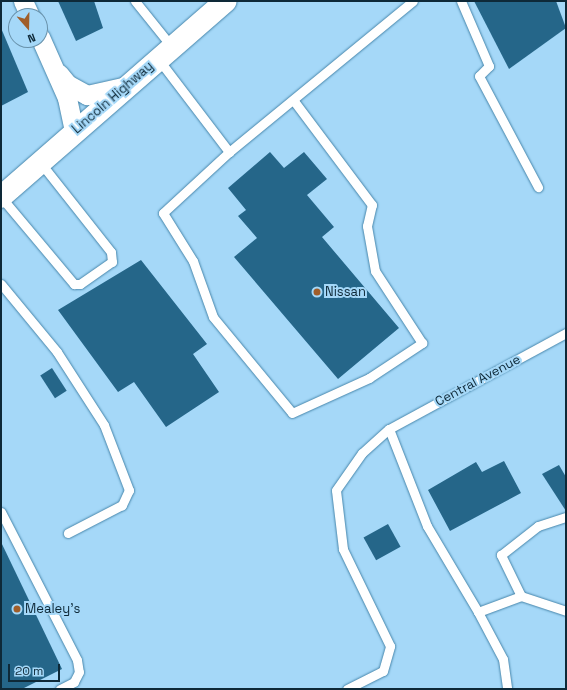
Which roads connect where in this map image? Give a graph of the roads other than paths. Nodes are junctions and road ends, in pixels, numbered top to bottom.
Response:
1 (136, 1) edge
2 (413, 1) edge
3 (461, 1) edge
4 (220, 3) edge
5 (46, 48) edge
6 (165, 53) junction
7 (58, 73) junction
8 (127, 86) junction
9 (294, 101) junction
10 (74, 132) junction
11 (230, 152) junction
12 (40, 162) junction
13 (538, 187) dead end
14 (1, 197) edge
15 (1, 284) edge
16 (566, 333) edge
17 (389, 429) junction
18 (1, 512) edge
19 (566, 517) edge
20 (68, 533) dead end
21 (521, 596) junction
22 (566, 611) edge
23 (478, 612) junction
24 (60, 689) edge
25 (347, 689) edge
26 (508, 689) edge

1 - 6 lane
2 - 9 lane
3 - 13 lane
4 - 6 main road, Lincoln Highway
5 - 7 street
6 - 8 main road, Lincoln Highway
6 - 11 lane
7 - 8 street
7 - 10 street
8 - 10 main road, Lincoln Highway
9 - 11 lane
9 - 11 lane
10 - 12 main road, Lincoln Highway
12 - 14 main road, Lincoln Highway
12 - 14 lane
15 - 20 lane
16 - 17 lane, Central Avenue
17 - 23 lane
17 - 25 lane, Central Avenue
18 - 24 lane
19 - 21 lane
21 - 22 lane
21 - 23 lane
23 - 26 lane

